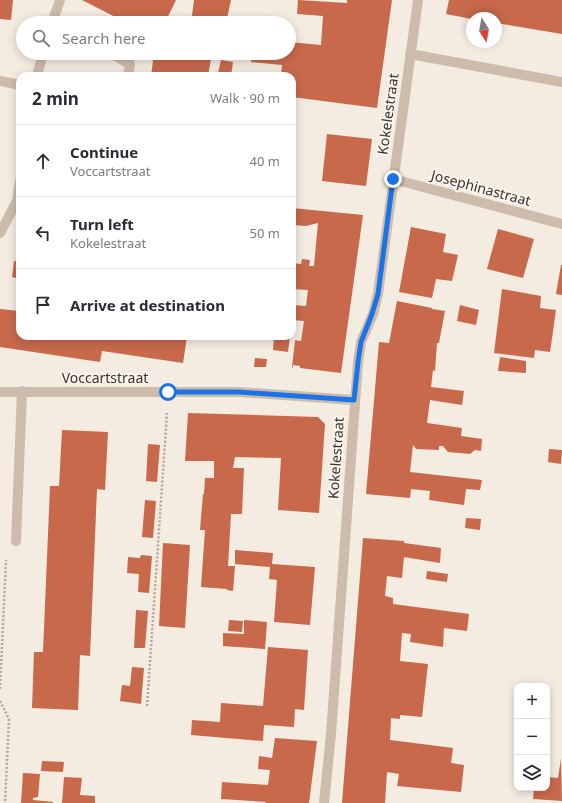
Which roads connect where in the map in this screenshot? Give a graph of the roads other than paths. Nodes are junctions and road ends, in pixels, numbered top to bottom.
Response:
1 (60, 0) edge
2 (418, 0) edge
3 (56, 16) edge
4 (410, 54) junction
5 (41, 60) edge
6 (123, 60) edge
7 (38, 72) edge
8 (129, 72) edge
9 (0, 81) edge
10 (562, 82) edge
11 (16, 83) edge
12 (393, 179) junction
13 (16, 203) edge
14 (562, 224) edge
15 (0, 233) edge
16 (0, 392) edge
17 (22, 392) junction
18 (354, 400) junction
19 (16, 541) road end
20 (324, 803) edge

1 - 3 street
2 - 4 street, Kokelestraat
4 - 10 street
4 - 12 street, Kokelestraat
5 - 7 street
6 - 8 street
9 - 11 street
12 - 14 street, Josephinastraat
12 - 18 street, Kokelestraat
13 - 15 street
16 - 17 street, Voccartstraat
17 - 18 street, Voccartstraat
17 - 19 street
18 - 20 street, Kokelestraat

